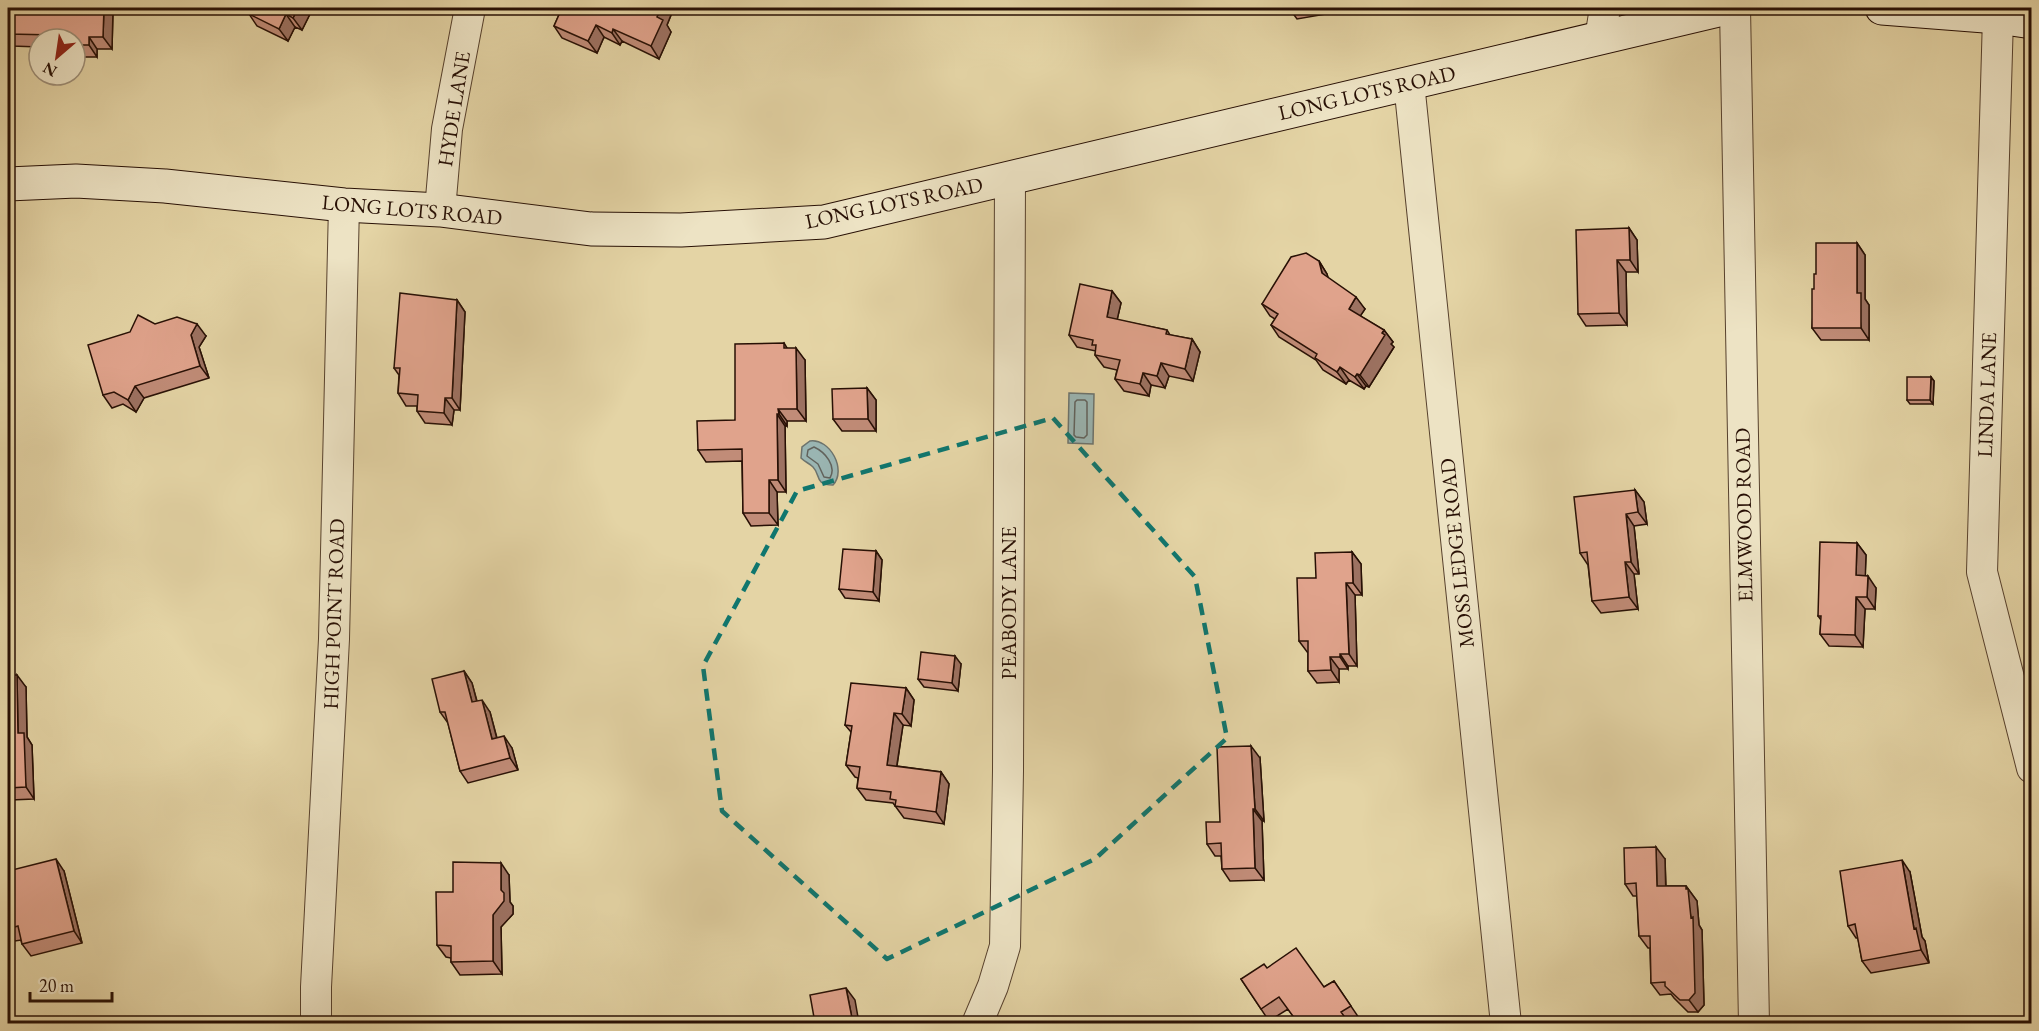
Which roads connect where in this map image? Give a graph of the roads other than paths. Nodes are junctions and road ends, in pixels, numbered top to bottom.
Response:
1 (470, 8) edge
2 (1605, 8) edge
3 (1727, 8) edge
4 (1735, 8) edge
5 (1882, 8) edge
6 (1998, 17) junction
7 (2031, 22) edge
8 (1600, 39) junction
9 (1409, 83) junction
10 (1010, 177) junction
11 (8, 184) edge
12 (344, 205) junction
13 (440, 210) junction
14 (2031, 768) edge
15 (316, 1023) edge
16 (977, 1023) edge
17 (1506, 1023) edge
18 (1754, 1023) edge

1 - 13 street, HYDE LANE
2 - 8 street
3 - 8 main road, LONG LOTS ROAD
4 - 18 street, ELMWOOD ROAD
5 - 6 main road
6 - 7 main road
6 - 14 street, LINDA LANE
8 - 9 main road, LONG LOTS ROAD
9 - 10 main road, LONG LOTS ROAD
9 - 17 street, MOSS LEDGE ROAD
10 - 13 main road, LONG LOTS ROAD
10 - 16 street, PEABODY LANE
11 - 12 main road, LONG LOTS ROAD
12 - 13 main road, LONG LOTS ROAD
12 - 15 street, HIGH POINT ROAD

